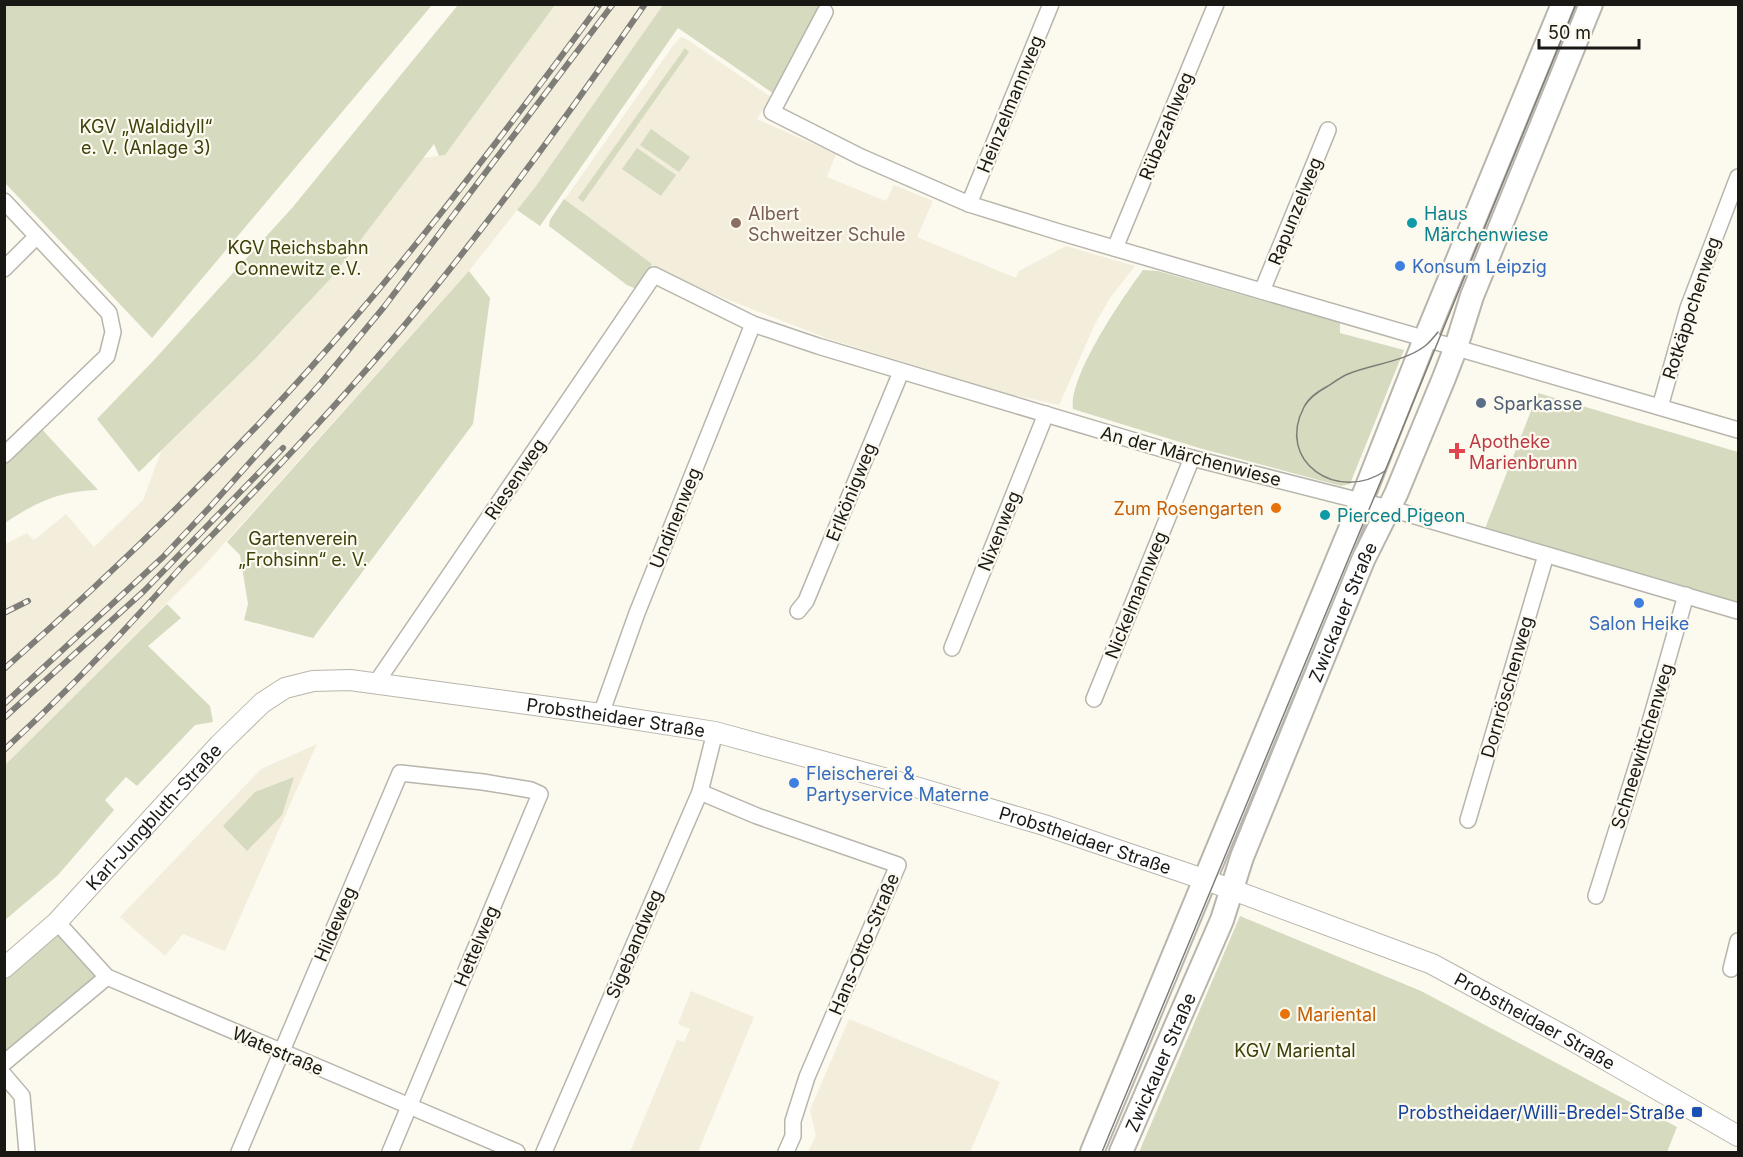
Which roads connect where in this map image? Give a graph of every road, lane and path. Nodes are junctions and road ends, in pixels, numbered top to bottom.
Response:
1 (1051, 4) edge
2 (1216, 4) edge
3 (1563, 4) edge
4 (1591, 4) edge
5 (825, 12) dead end
6 (1328, 130) dead end
7 (1738, 177) edge
8 (4, 201) edge
9 (969, 204) junction
10 (37, 236) junction
11 (1115, 248) junction
12 (4, 269) edge
13 (654, 274) joint
14 (1262, 291) junction
15 (753, 324) junction
16 (1425, 339) junction
17 (1456, 347) junction
18 (901, 372) junction
19 (1660, 407) junction
20 (1046, 414) junction
21 (1738, 430) edge
22 (4, 455) edge
23 (1192, 458) junction
24 (1362, 501) junction
25 (1388, 508) junction
26 (1546, 555) junction
27 (1686, 595) junction
28 (798, 610) dead end
29 (1738, 611) edge
30 (952, 648) dead end
31 (313, 681) joint
32 (376, 683) junction
33 (1094, 699) dead end
34 (601, 714) junction
35 (715, 732) junction
36 (483, 782) joint
37 (700, 792) junction
38 (1468, 820) dead end
39 (1206, 880) junction
40 (1233, 890) junction
41 (1596, 896) dead end
42 (57, 922) junction
43 (1738, 941) edge
44 (4, 968) edge
45 (1731, 969) dead end
46 (107, 977) junction
47 (280, 1053) junction
48 (4, 1063) edge
49 (4, 1075) edge
50 (409, 1108) junction
51 (1738, 1136) edge
52 (27, 1152) edge
53 (239, 1152) edge
54 (390, 1152) edge
55 (517, 1152) edge
56 (544, 1152) edge
57 (786, 1152) edge
58 (1092, 1152) edge
59 (1121, 1152) edge

1 - 9 street, Heinzelmannweg
2 - 11 street, Rübezahlweg
3 - 16 main road, Zwickauer Straße
4 - 17 main road, Zwickauer Straße
5 - 9 street
6 - 14 street, Rapunzelweg
7 - 19 street, Rotkäppchenweg
8 - 10 street
9 - 11 street
10 - 12 street
10 - 22 street
11 - 14 street
13 - 15 street, An der Märchenwiese
13 - 32 street, Riesenweg
14 - 16 street
15 - 18 street, An der Märchenwiese
15 - 34 street, Undinenweg
16 - 17 street
16 - 24 main road, Zwickauer Straße
17 - 19 street
17 - 25 main road, Zwickauer Straße
18 - 20 street, An der Märchenwiese
18 - 28 street, Erlkönigweg
19 - 21 street
20 - 23 street, An der Märchenwiese
20 - 30 street, Nixenweg
23 - 24 street, An der Märchenwiese
23 - 33 street, Nickelmannweg
24 - 25 street, An der Märchenwiese
24 - 39 main road, Zwickauer Straße
25 - 26 street, An der Märchenwiese
25 - 40 main road, Zwickauer Straße
26 - 27 street, An der Märchenwiese
26 - 38 street, Dornröschenweg
27 - 29 street, An der Märchenwiese
27 - 41 street, Schneewittchenweg
31 - 32 street, Probstheidaer Straße
31 - 42 street, Karl-Jungbluth-Straße
32 - 34 street, Probstheidaer Straße
34 - 35 street, Probstheidaer Straße
35 - 37 street, Sigebandweg
35 - 39 street, Probstheidaer Straße
36 - 47 street, Hildeweg
36 - 50 street, Hettelweg
37 - 56 street, Sigebandweg
37 - 57 street, Hans-Otto-Straße
39 - 40 street, Probstheidaer Straße
39 - 58 main road, Zwickauer Straße
40 - 51 street, Probstheidaer Straße
40 - 59 main road, Zwickauer Straße
42 - 44 street, Karl-Jungbluth-Straße
42 - 46 street, Watestraße
43 - 45 street
46 - 47 street, Watestraße
46 - 48 street
47 - 50 street, Watestraße
47 - 53 street, Hildeweg
49 - 52 street
50 - 54 street, Hettelweg
50 - 55 street, Watestraße

